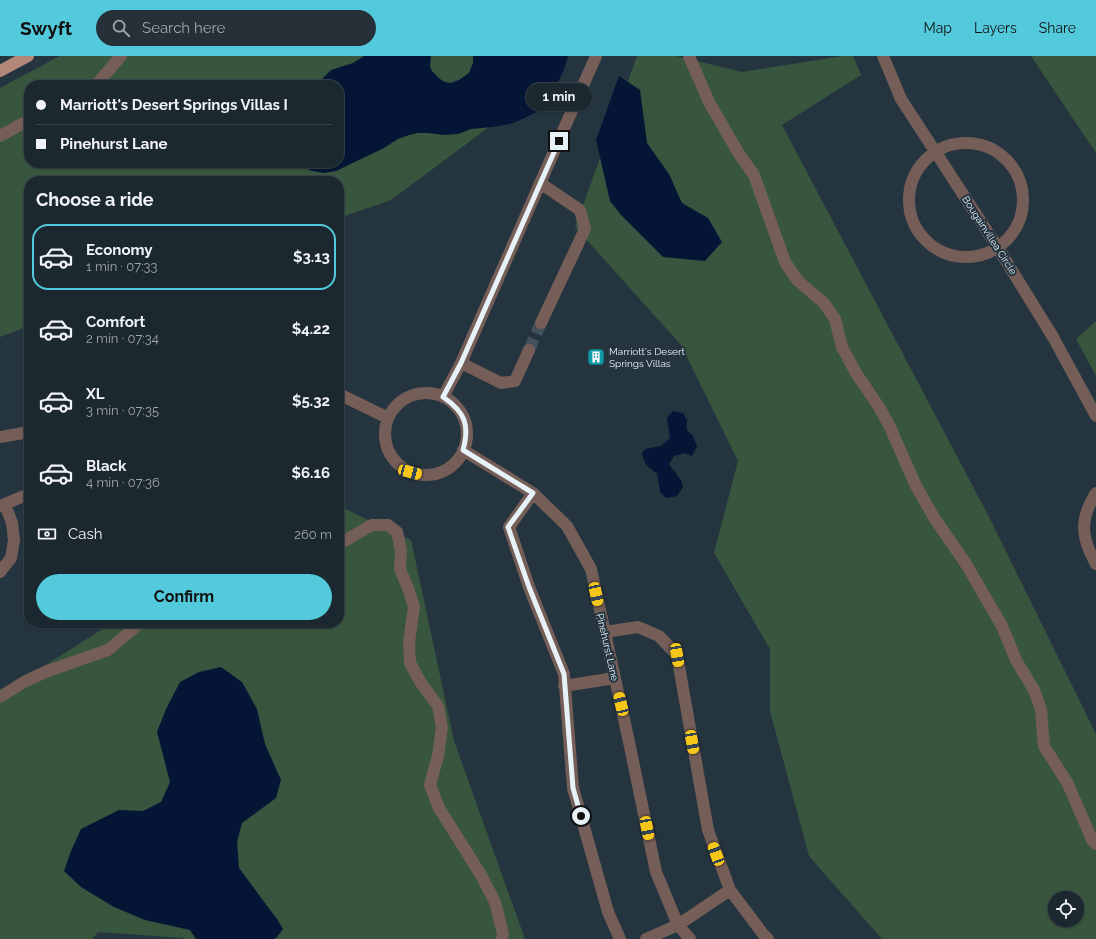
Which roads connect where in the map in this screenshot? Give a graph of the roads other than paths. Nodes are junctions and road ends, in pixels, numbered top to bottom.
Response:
1 (28, 56) edge
2 (121, 56) edge
3 (596, 56) edge
4 (689, 56) edge
5 (883, 56) edge
6 (0, 71) edge
7 (100, 80) edge
8 (24, 123) edge
9 (0, 136) edge
10 (935, 151) junction
11 (540, 183) junction
12 (998, 248) junction
13 (541, 323) tunnel mouth
14 (529, 350) tunnel mouth
15 (461, 363) junction
16 (344, 396) edge
17 (443, 397) junction
18 (1096, 416) edge
19 (388, 418) junction
20 (24, 433) edge
21 (0, 437) edge
22 (463, 450) junction
23 (533, 493) junction
24 (1096, 493) edge
25 (24, 496) edge
26 (3, 505) edge
27 (344, 541) edge
28 (1096, 564) edge
29 (0, 572) edge
30 (134, 628) edge
31 (605, 632) junction
32 (615, 678) junction
33 (564, 686) junction
34 (0, 697) edge
35 (1096, 844) edge
36 (730, 890) junction
37 (678, 925) junction
38 (502, 939) edge
39 (620, 939) edge
40 (646, 939) edge
41 (690, 939) edge
42 (768, 939) edge

1 - 6 main road
2 - 7 street
3 - 11 street
4 - 35 street
5 - 10 street, Bougainvillea Circle
8 - 9 street
10 - 12 street, Bougainvillea Circle
10 - 12 street
10 - 12 street
11 - 13 street
11 - 15 street
12 - 18 street, Bougainvillea Circle
14 - 15 street
15 - 17 street
16 - 19 street
17 - 19 street
17 - 22 street
19 - 22 street
20 - 21 street
22 - 23 street, Pinehurst Lane
23 - 31 street, Pinehurst Lane
23 - 33 street
24 - 28 street
25 - 26 street
26 - 29 street
27 - 38 street
30 - 34 street
31 - 32 street, Pinehurst Lane
31 - 36 street
32 - 33 street
32 - 37 street, Pinehurst Lane
33 - 39 street
36 - 37 street
36 - 42 street
37 - 40 street
37 - 41 street, Pinehurst Lane

